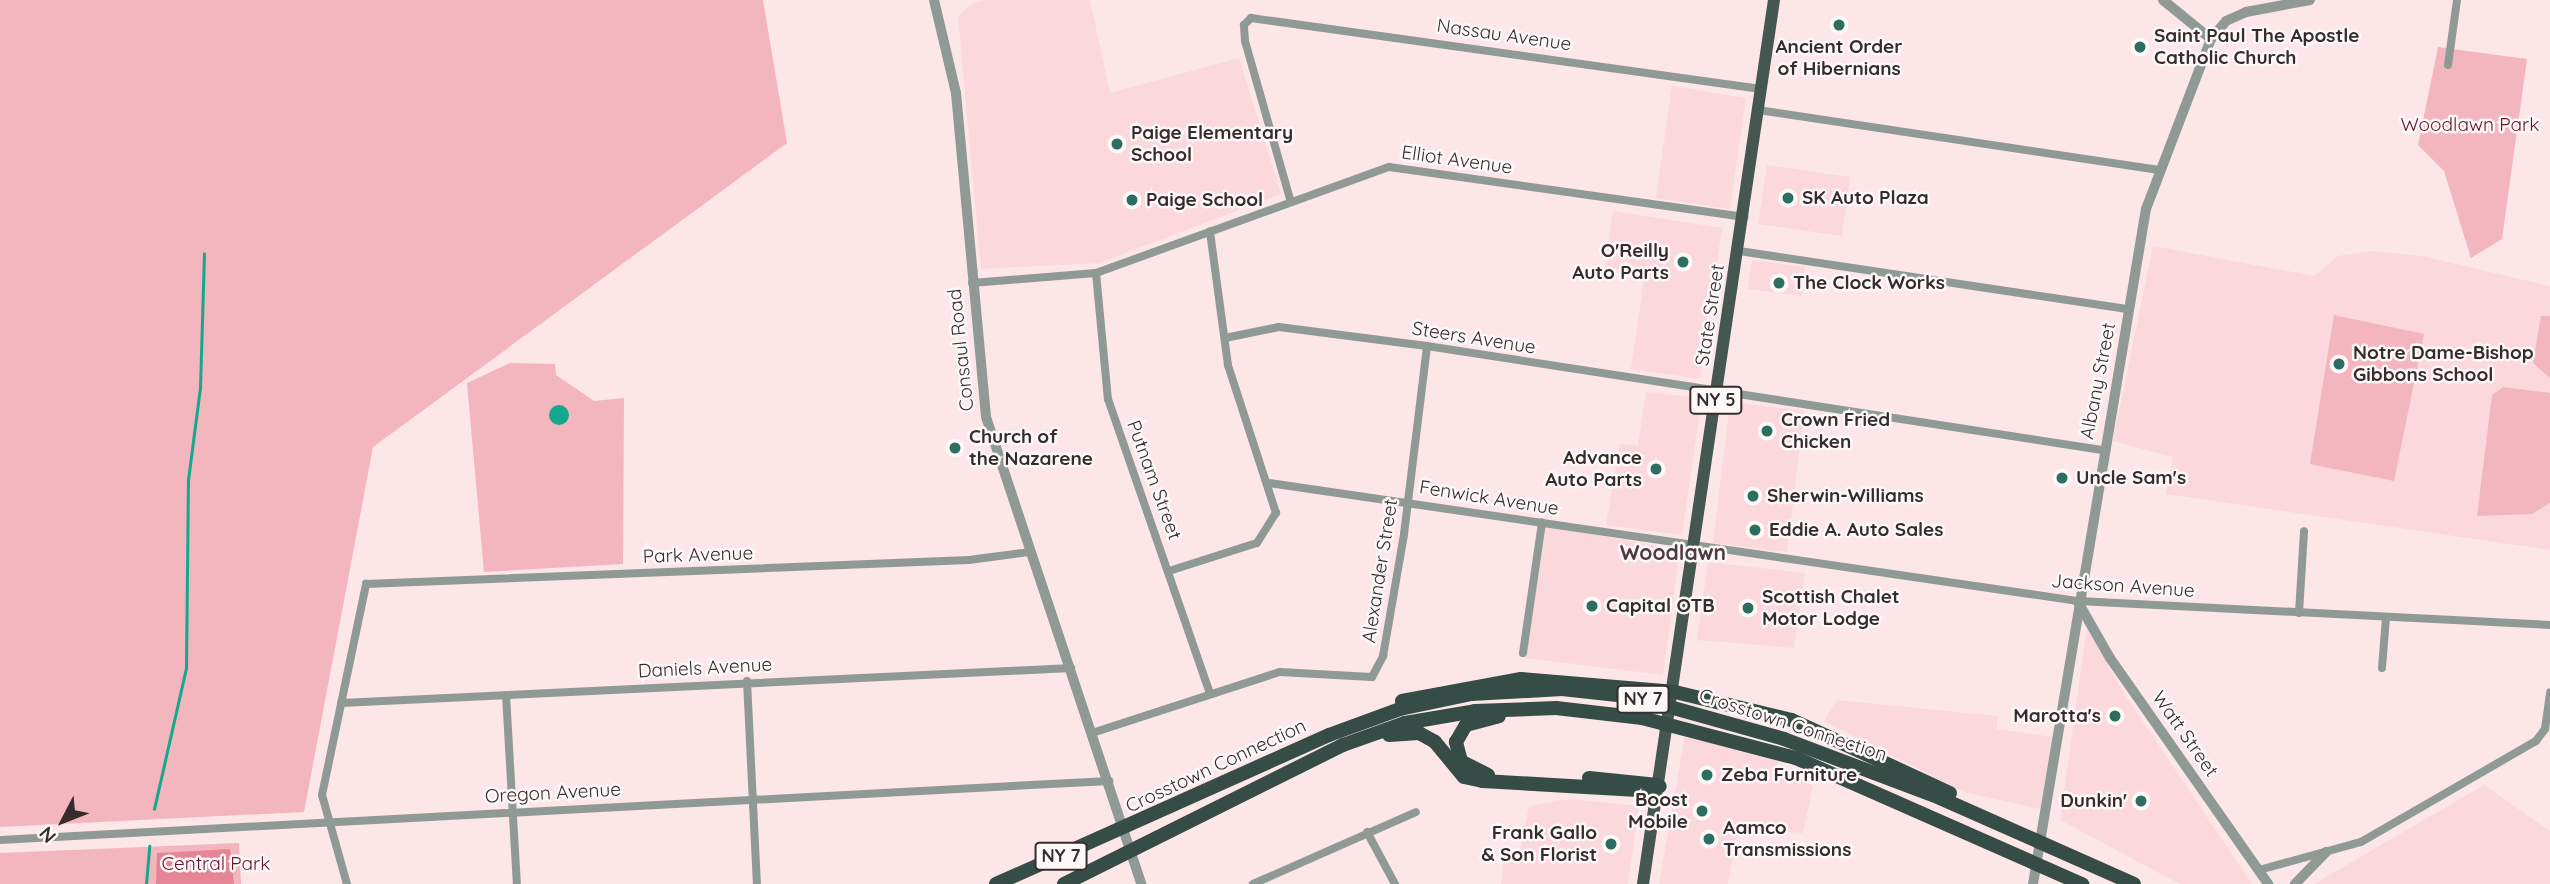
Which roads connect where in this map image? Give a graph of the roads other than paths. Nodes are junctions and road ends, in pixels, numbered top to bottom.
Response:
1 (936, 0) edge
2 (1774, 0) edge
3 (2163, 0) edge
4 (2310, 0) edge
5 (2457, 0) edge
6 (2211, 39) junction
7 (2448, 65) dead end
8 (1761, 89) junction
9 (1758, 110) junction
10 (2158, 170) junction
11 (1290, 199) junction
12 (1745, 217) junction
13 (1210, 231) junction
14 (1739, 251) junction
15 (1096, 272) junction
16 (972, 283) junction
17 (2129, 309) junction
18 (1225, 338) junction
19 (1427, 346) junction
20 (1717, 393) junction
21 (2102, 450) junction
22 (1269, 483) junction
23 (1408, 501) junction
24 (1542, 522) junction
25 (2304, 531) dead end
26 (1697, 546) junction
27 (1030, 552) junction
28 (1169, 570) junction
29 (2078, 601) junction
30 (2299, 612) junction
31 (2386, 617) junction
32 (2550, 625) edge
33 (1523, 653) dead end
34 (1071, 668) junction
35 (2382, 668) dead end
36 (747, 681) junction
37 (2550, 692) edge
38 (1210, 693) junction
39 (1674, 694) junction
40 (506, 695) junction
41 (341, 703) junction
42 (1523, 709) junction
43 (2548, 730) edge
44 (1092, 733) junction
45 (1329, 735) junction
46 (1343, 745) junction
47 (1109, 781) junction
48 (1660, 786) junction
49 (751, 797) junction
50 (510, 811) junction
51 (1416, 812) dead end
52 (331, 823) junction
53 (1125, 829) junction
54 (1367, 832) junction
55 (2021, 833) junction
56 (0, 839) edge
57 (2044, 843) junction
58 (1131, 851) junction
59 (2326, 852) junction
60 (2038, 863) junction
61 (2259, 870) junction
62 (1266, 881) edge
63 (347, 884) edge
64 (517, 884) edge
65 (757, 884) edge
66 (996, 884) edge
67 (1064, 884) edge
68 (1141, 884) edge
69 (1253, 884) edge
70 (1395, 884) edge
71 (1643, 884) edge
72 (2033, 884) edge
73 (2082, 884) edge
74 (2134, 884) edge
75 (2268, 884) edge
76 (2295, 884) edge

1 - 16 street, Consaul Road
2 - 8 main road, State Street / NY 5
3 - 6 street
4 - 6 street
5 - 7 street
6 - 10 street, Albany Street
8 - 9 main road, State Street / NY 5
8 - 11 street, Nassau Avenue
9 - 10 street
9 - 12 main road, State Street / NY 5
10 - 17 street, Albany Street
11 - 12 street, Elliot Avenue
11 - 13 street, Elliot Avenue
12 - 14 main road, State Street / NY 5
13 - 15 street, Elliot Avenue
13 - 18 street
14 - 17 street
14 - 20 main road, State Street / NY 5
15 - 16 street, Elliot Avenue
15 - 28 street, Putnam Street
16 - 27 street, Consaul Road
17 - 21 street, Albany Street
18 - 19 street, Steers Avenue
18 - 22 street
19 - 20 street, Steers Avenue
19 - 23 street, Alexander Street
20 - 21 street, Steers Avenue
20 - 26 main road, State Street / NY 5
21 - 29 street, Albany Street
22 - 23 street, Fenwick Avenue
22 - 28 street
23 - 24 street, Fenwick Avenue
23 - 38 street, Alexander Street
24 - 26 street, Fenwick Avenue
24 - 33 street
25 - 30 street
26 - 29 street, Jackson Avenue
26 - 39 main road, State Street / NY 5
27 - 34 street, Consaul Road
27 - 41 street, Park Avenue
28 - 38 street, Putnam Street
29 - 30 street, Jackson Avenue
29 - 57 street, Albany Street
29 - 61 street, Watt Street
30 - 31 street, Jackson Avenue
31 - 32 street, Jackson Avenue
31 - 35 street
34 - 36 street, Daniels Avenue
34 - 44 street, Consaul Road
36 - 40 street, Daniels Avenue
36 - 49 street
37 - 43 street
38 - 44 street, Alexander Street
39 - 45 highway
39 - 48 main road, State Street / NY 5
39 - 55 highway
40 - 41 street, Daniels Avenue
40 - 50 street
41 - 52 street
42 - 46 highway, Crosstown Connection / NY 7
42 - 48 highway
42 - 60 highway, Crosstown Connection / NY 7
43 - 59 street
44 - 47 street, Consaul Road
45 - 53 highway, Crosstown Connection / NY 7
45 - 55 highway, Crosstown Connection / NY 7
46 - 48 highway
46 - 58 highway, Crosstown Connection / NY 7
47 - 49 street, Oregon Avenue
47 - 53 street, Consaul Road
48 - 71 main road, State Street / NY 5
49 - 50 street, Oregon Avenue
49 - 65 street
50 - 52 street, Oregon Avenue
50 - 64 street
51 - 54 street
52 - 56 street, Oregon Avenue
52 - 63 street
53 - 58 street, Consaul Road
53 - 66 highway, Crosstown Connection / NY 7
54 - 62 street
54 - 70 street
55 - 57 highway, Crosstown Connection / NY 7
57 - 60 street, Albany Street
57 - 74 highway, Crosstown Connection / NY 7
58 - 67 highway, Crosstown Connection / NY 7
58 - 68 street, Consaul Road
59 - 61 street
59 - 76 street
60 - 72 street, Albany Street
60 - 73 highway, Crosstown Connection / NY 7
61 - 75 street, Watt Street
62 - 69 street

